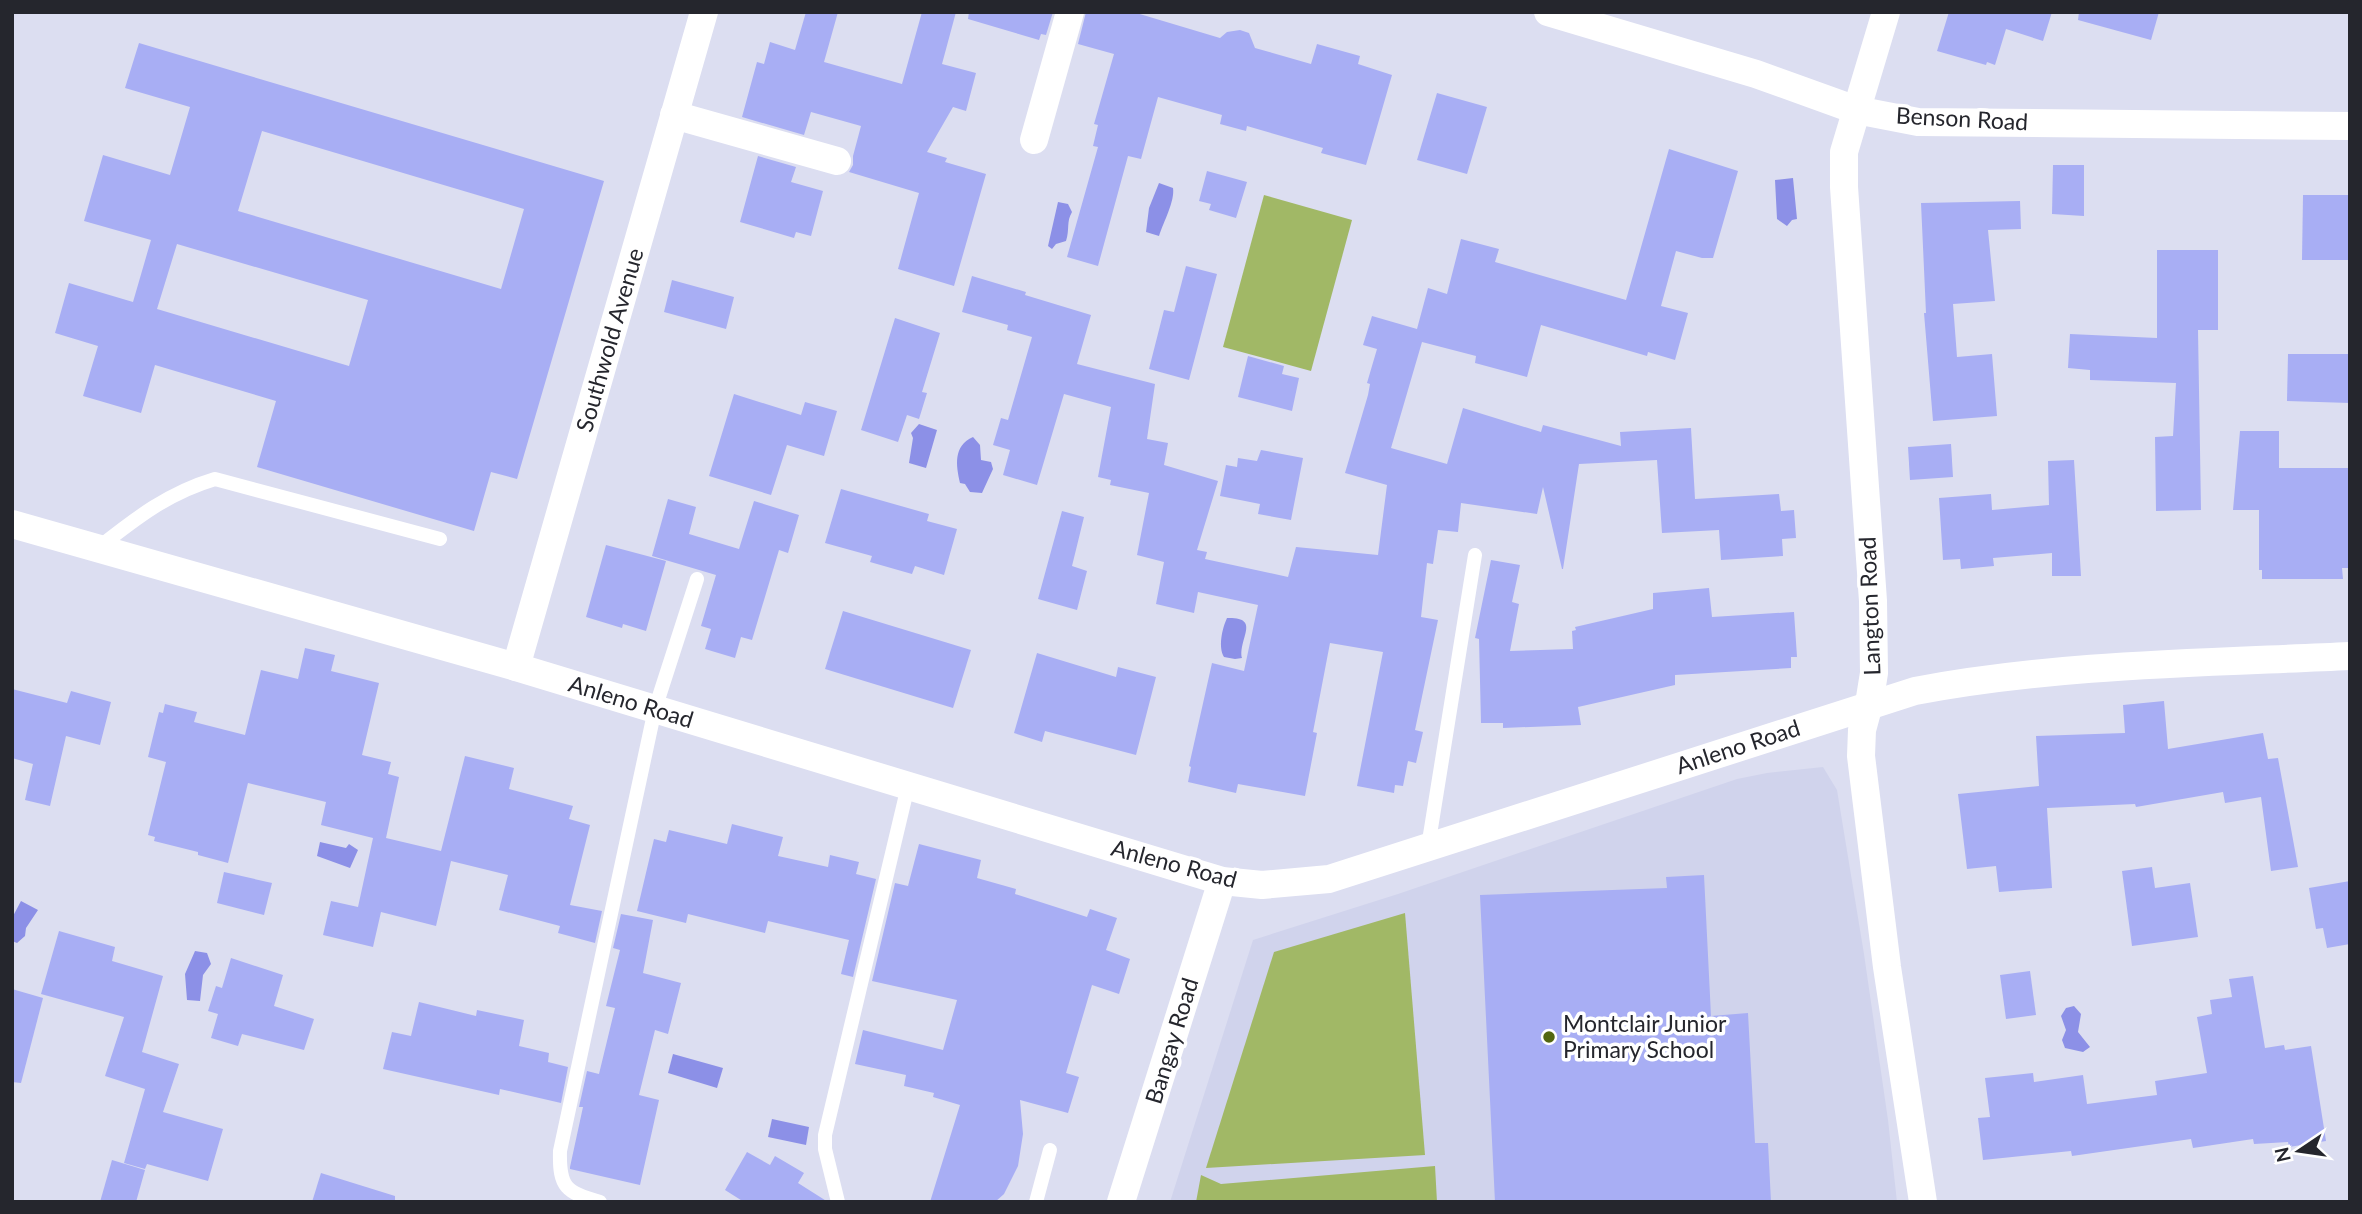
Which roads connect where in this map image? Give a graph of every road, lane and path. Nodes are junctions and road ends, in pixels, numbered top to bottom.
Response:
1 (704, 12) edge
2 (1070, 12) edge
3 (1548, 12) edge
4 (1886, 12) edge
5 (1856, 110) junction
6 (674, 115) junction
7 (2350, 126) edge
8 (1034, 140) dead end
9 (837, 161) dead end
10 (12, 524) edge
11 (440, 539) dead end
12 (97, 548) junction
13 (1475, 555) dead end
14 (697, 579) dead end
15 (2350, 656) edge
16 (516, 667) junction
17 (1869, 704) junction
18 (655, 709) junction
19 (908, 786) junction
20 (1428, 848) junction
21 (1222, 881) junction
22 (1050, 1150) dead end
23 (600, 1202) edge
24 (838, 1202) edge
25 (1036, 1202) edge
26 (1121, 1202) edge
27 (1923, 1202) edge

1 - 6 street, Southwold Avenue
2 - 8 street
3 - 5 street, Benson Road
4 - 5 street, Langton Road
5 - 7 street, Benson Road
5 - 17 street, Langton Road
6 - 9 street
6 - 16 street, Southwold Avenue
10 - 12 street, Anleno Road
11 - 12 lane
12 - 16 street, Anleno Road
13 - 20 lane
14 - 18 lane
15 - 17 street, Anleno Road
16 - 18 street, Anleno Road
17 - 20 street, Anleno Road
17 - 27 street, Langton Road
18 - 19 street, Anleno Road
18 - 23 lane
19 - 21 street, Anleno Road
19 - 24 lane
20 - 21 street, Anleno Road
21 - 26 street, Bangay Road
22 - 25 lane

